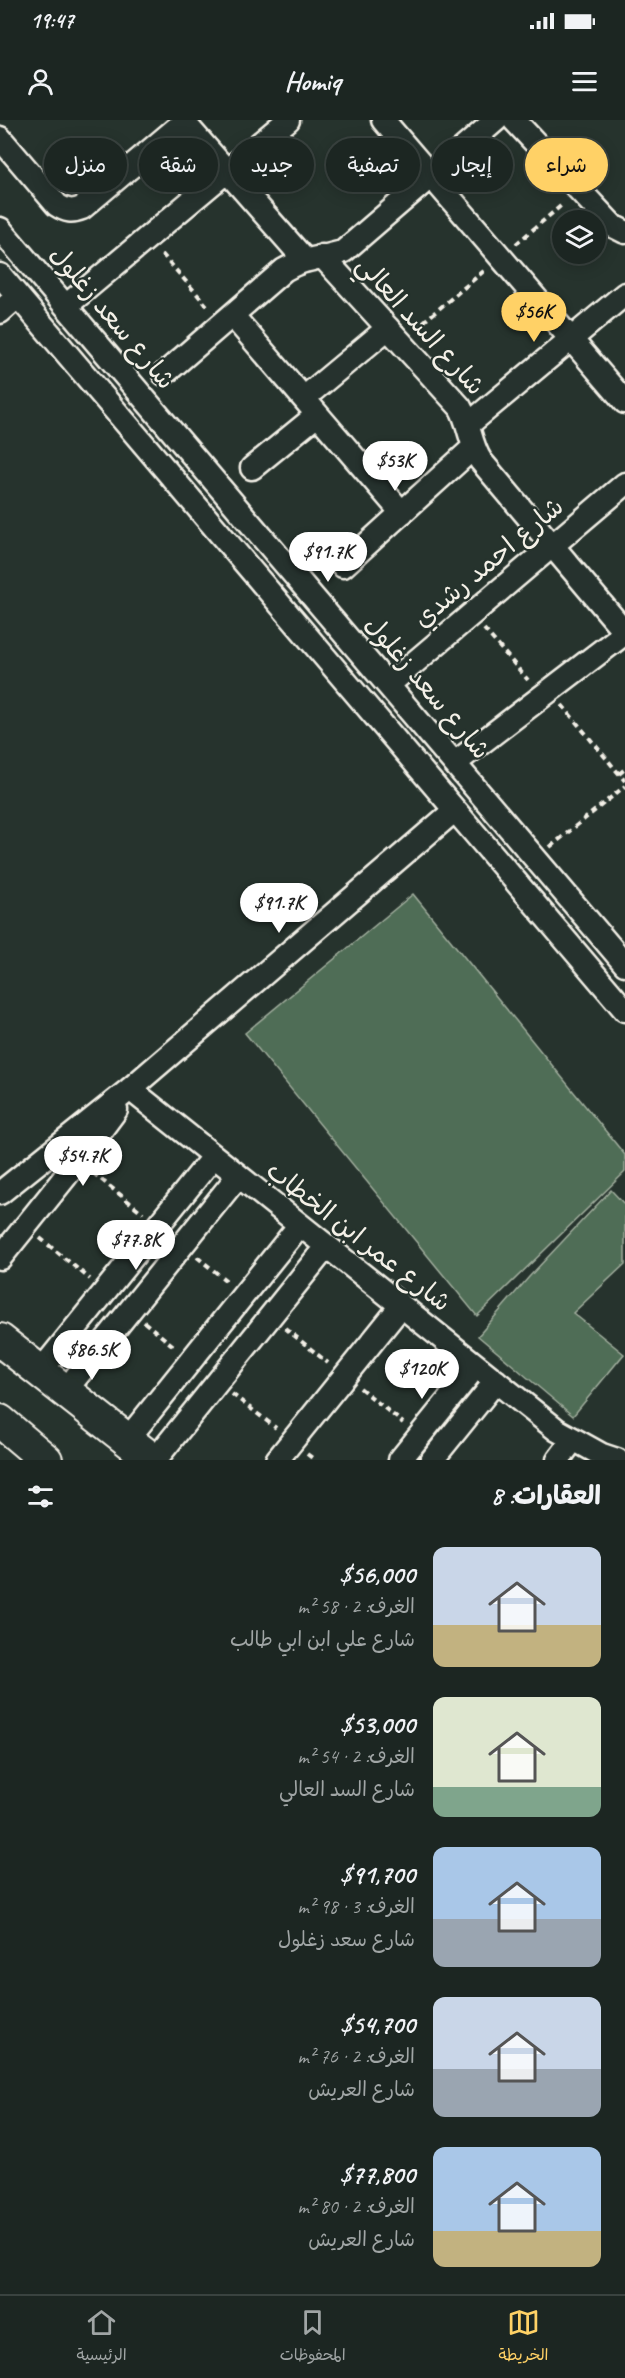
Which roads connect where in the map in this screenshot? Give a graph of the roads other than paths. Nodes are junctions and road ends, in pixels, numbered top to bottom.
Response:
1 (288, 120) edge
2 (383, 120) edge
3 (496, 120) edge
4 (514, 120) edge
5 (183, 121) edge
6 (0, 138) edge
7 (227, 171) junction
8 (431, 176) junction
9 (0, 229) edge
10 (625, 232) edge
11 (313, 258) junction
12 (0, 275) edge
13 (625, 294) edge
14 (18, 296) junction
15 (66, 306) junction
16 (0, 312) edge
17 (227, 319) junction
18 (388, 328) junction
19 (571, 339) junction
20 (164, 374) dead end
21 (625, 402) edge
22 (310, 406) junction
23 (469, 424) junction
24 (474, 447) junction
25 (252, 468) dead end
26 (625, 484) edge
27 (402, 513) junction
28 (552, 546) junction
29 (344, 566) dead end
30 (625, 633) edge
31 (388, 685) junction
32 (455, 763) junction
33 (455, 810) junction
34 (622, 954) edge
35 (625, 1010) edge
36 (130, 1089) junction
37 (213, 1157) junction
38 (238, 1176) junction
39 (0, 1193) edge
40 (299, 1226) junction
41 (326, 1247) junction
42 (0, 1258) edge
43 (401, 1306) junction
44 (0, 1340) edge
45 (476, 1366) junction
46 (40, 1372) junction
47 (496, 1381) junction
48 (65, 1391) junction
49 (0, 1422) edge
50 (127, 1440) junction
51 (573, 1440) junction
52 (46, 1460) edge
53 (154, 1460) edge
54 (277, 1460) edge
55 (400, 1460) edge
56 (432, 1460) edge
57 (558, 1460) edge
58 (617, 1460) edge

1 - 7 street
2 - 8 street
3 - 8 street
4 - 10 street
5 - 6 street
5 - 7 street, شارع السد العالي
7 - 11 street, شارع السد العالي
7 - 15 street
8 - 11 street
8 - 19 street
9 - 15 street, شارع سعد زغلول
11 - 17 street
11 - 18 street, شارع السد العالي
12 - 14 street
13 - 19 street
14 - 16 street
14 - 33 street
15 - 31 street, شارع سعد زغلول
17 - 20 street
17 - 22 street
18 - 22 street
18 - 23 street, شارع السد العالي
19 - 21 street
19 - 23 street
22 - 25 street
22 - 27 street
23 - 24 street, شارع السد العالي
24 - 27 street
24 - 28 street, شارع السد العالي
26 - 28 street, شارع احمد رشدي
27 - 29 street
28 - 30 street, شارع السد العالي
28 - 31 street, شارع احمد رشدي
30 - 32 street
31 - 32 street, شارع سعد زغلول
32 - 34 street, شارع سعد زغلول
33 - 35 street
33 - 36 street
36 - 37 street, شارع عمر ابن الخطاب
36 - 39 street
36 - 42 street
37 - 38 street, شارع عمر ابن الخطاب
37 - 46 street
38 - 40 street, شارع عمر ابن الخطاب
38 - 48 street
40 - 41 street, شارع عمر ابن الخطاب
40 - 50 street
41 - 43 street, شارع عمر ابن الخطاب
41 - 53 street
43 - 45 street, شارع عمر ابن الخطاب
43 - 54 street
44 - 46 street
45 - 47 street, شارع عمر ابن الخطاب
45 - 55 street
46 - 48 street
47 - 51 street, شارع عمر ابن الخطاب
47 - 56 street
48 - 50 street
49 - 52 street
50 - 53 street
51 - 57 street
51 - 58 street, شارع عمر ابن الخطاب

